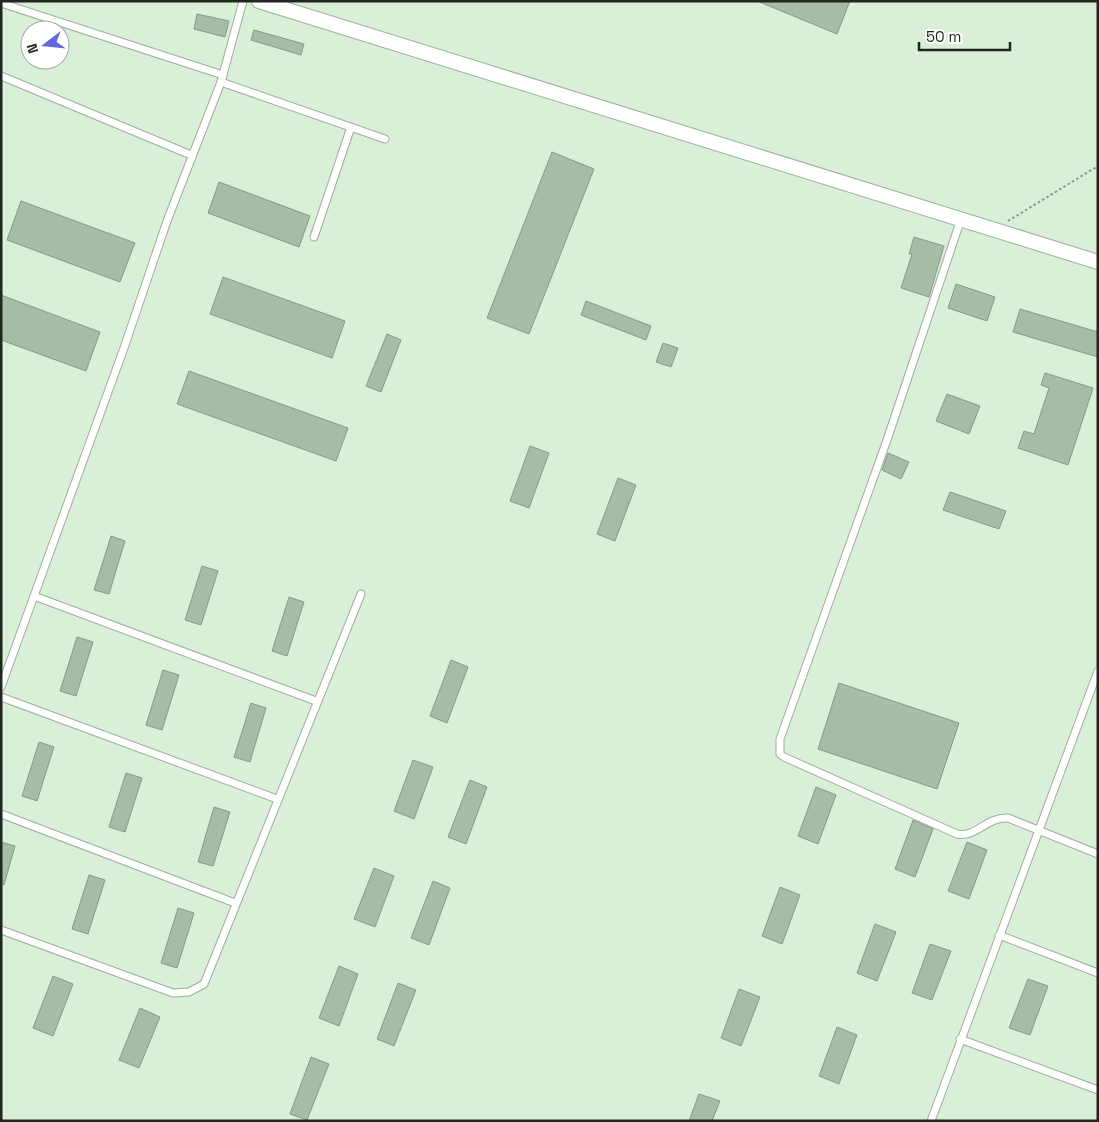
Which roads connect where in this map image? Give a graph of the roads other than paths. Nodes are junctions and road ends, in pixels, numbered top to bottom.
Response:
1 (243, 1) edge
2 (260, 1) edge
3 (1, 3) edge
4 (1, 76) edge
5 (222, 78) junction
6 (351, 127) junction
7 (385, 139) dead end
8 (191, 155) junction
9 (961, 219) junction
10 (314, 237) dead end
11 (1098, 262) edge
12 (361, 594) dead end
13 (34, 596) junction
14 (1098, 672) edge
15 (1, 687) edge
16 (1, 697) edge
17 (316, 701) junction
18 (277, 799) junction
19 (1, 814) edge
20 (1038, 831) junction
21 (1098, 854) edge
22 (235, 903) junction
23 (1, 930) edge
24 (999, 934) junction
25 (1098, 972) edge
26 (960, 1039) junction
27 (1098, 1090) edge
28 (930, 1121) edge

1 - 5 lane
2 - 9 street
3 - 5 lane
4 - 8 lane
5 - 6 lane
5 - 8 lane
6 - 7 lane
6 - 10 lane
8 - 13 lane
9 - 11 street
9 - 20 lane
12 - 17 lane
13 - 15 lane
13 - 17 lane
14 - 20 lane
16 - 18 lane
17 - 18 lane
18 - 22 lane
19 - 22 lane
20 - 21 lane
20 - 24 lane
22 - 23 lane
24 - 25 lane
24 - 26 lane
26 - 27 lane
26 - 28 lane

